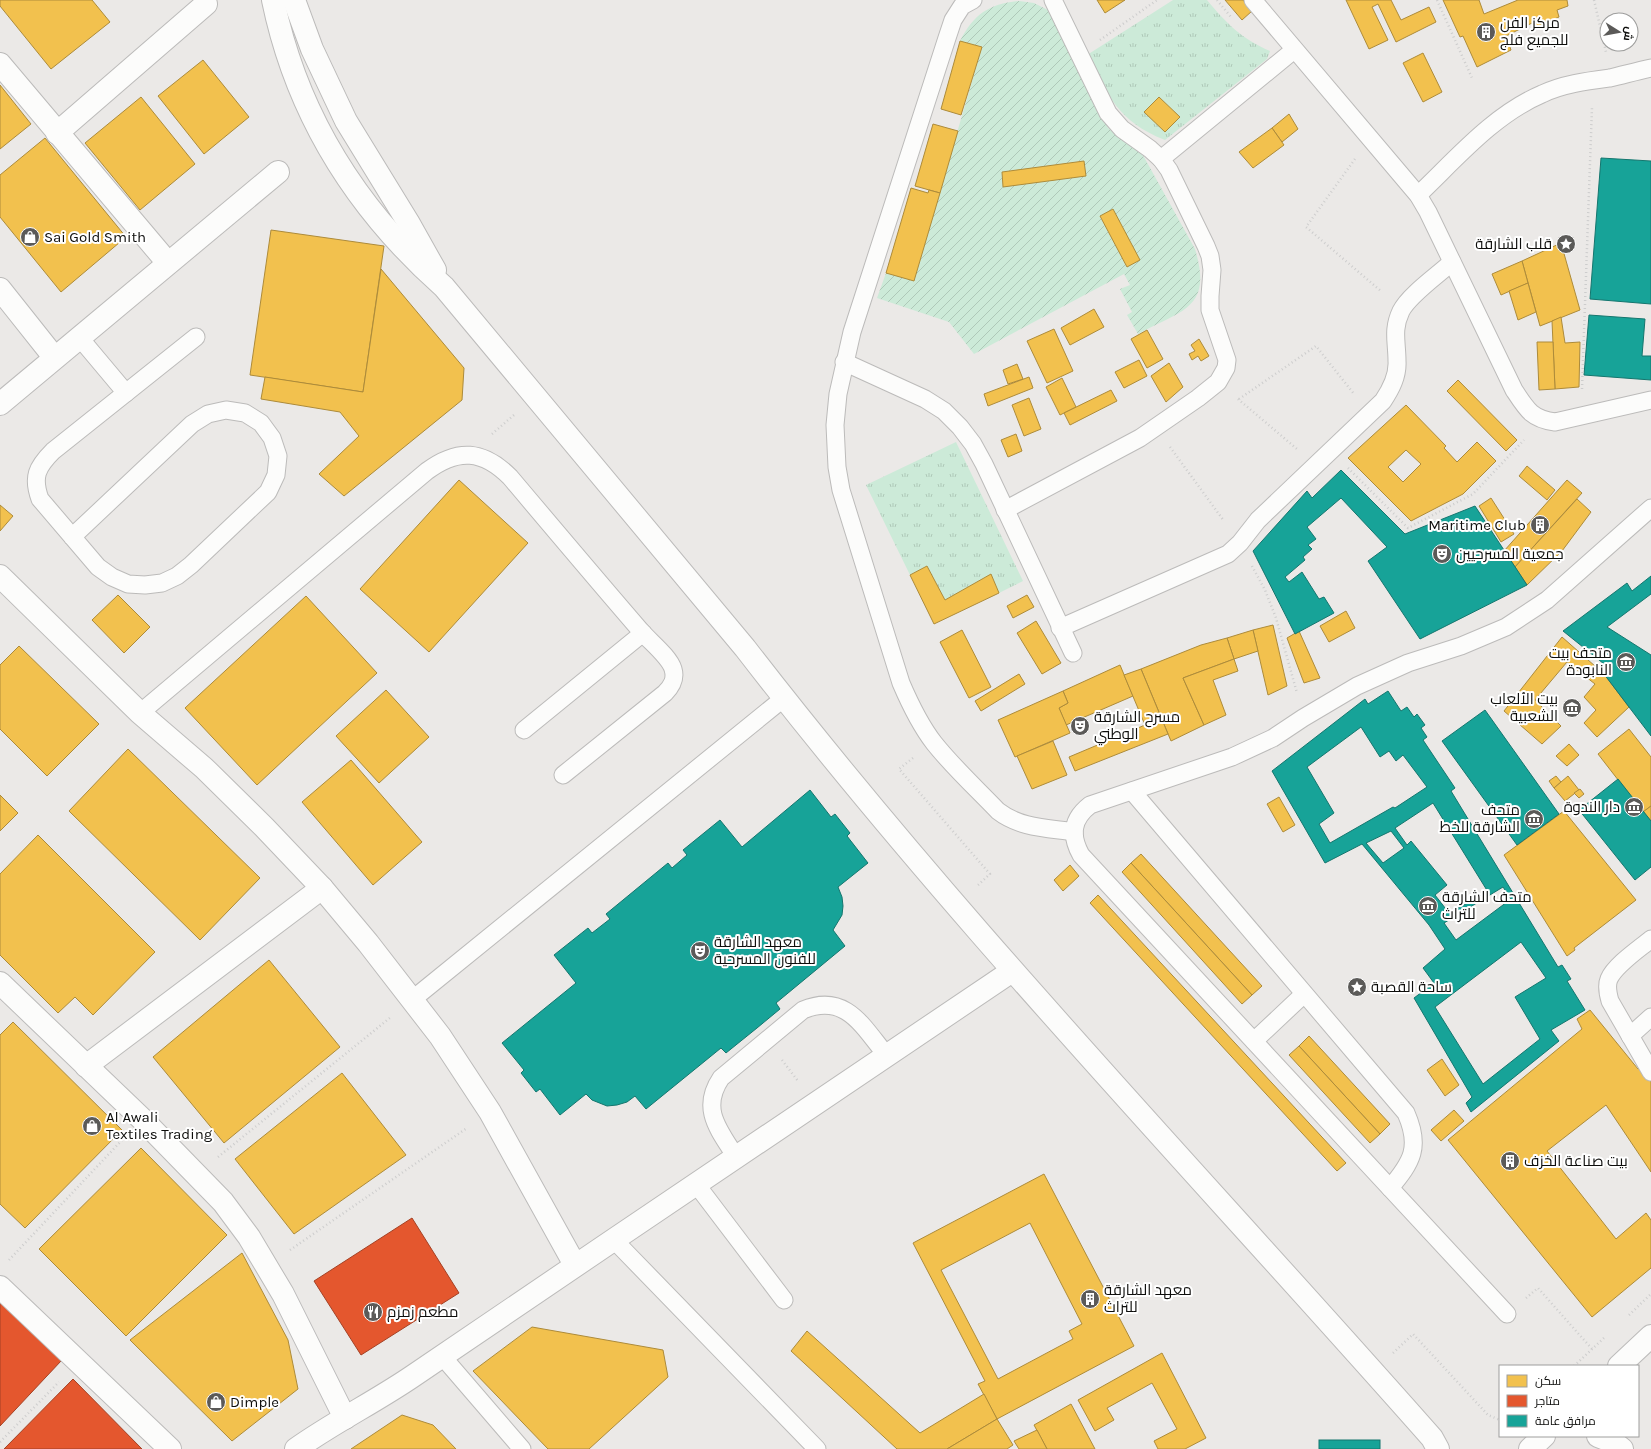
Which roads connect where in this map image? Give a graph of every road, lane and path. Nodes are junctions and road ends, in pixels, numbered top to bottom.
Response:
1 (273, 0) edge
2 (294, 0) edge
3 (973, 0) edge
4 (1053, 0) edge
5 (1157, 0) edge
6 (1253, 0) edge
7 (1437, 0) edge
8 (1594, 0) edge
9 (206, 4) dead end
10 (1294, 50) junction
11 (1079, 55) junction
12 (0, 64) edge
13 (1651, 68) edge
14 (1611, 77) junction
15 (1472, 78) dead end
16 (1593, 80) junction
17 (58, 133) junction
18 (1370, 138) junction
19 (1161, 159) junction
20 (278, 172) dead end
21 (1418, 195) junction
22 (1452, 262) junction
23 (168, 263) junction
24 (444, 287) junction
25 (0, 289) edge
26 (1402, 309) junction
27 (79, 337) junction
28 (196, 337) dead end
29 (54, 357) junction
30 (844, 362) junction
31 (1218, 382) junction
32 (126, 394) junction
33 (535, 396) junction
34 (1239, 399) junction
35 (1651, 400) edge
36 (0, 404) edge
37 (1369, 414) junction
38 (1581, 417) junction
39 (1542, 420) junction
40 (1331, 450) junction
41 (470, 455) junction
42 (1316, 464) junction
43 (1651, 508) edge
44 (1005, 510) junction
45 (72, 537) junction
46 (0, 576) edge
47 (1060, 628) junction
48 (642, 633) junction
49 (1073, 653) dead end
50 (784, 698) junction
51 (140, 713) junction
52 (524, 730) dead end
53 (915, 756) dead end
54 (563, 775) dead end
55 (1132, 791) junction
56 (1074, 832) junction
57 (322, 888) junction
58 (957, 906) junction
59 (1651, 939) edge
60 (1012, 971) junction
61 (0, 983) edge
62 (1304, 994) junction
63 (413, 999) junction
64 (1651, 1018) edge
65 (1630, 1036) junction
66 (1254, 1042) junction
67 (887, 1056) junction
68 (86, 1066) junction
69 (1651, 1072) edge
70 (490, 1112) junction
71 (142, 1119) junction
72 (736, 1157) junction
73 (197, 1174) junction
74 (696, 1184) junction
75 (1390, 1188) junction
76 (613, 1239) junction
77 (6, 1263) dead end
78 (575, 1264) junction
79 (267, 1266) junction
80 (0, 1287) edge
81 (784, 1300) dead end
82 (1507, 1314) joint
83 (1651, 1336) edge
84 (1592, 1349) dead end
85 (442, 1356) junction
86 (78, 1362) junction
87 (1620, 1365) edge
88 (1373, 1371) junction
89 (345, 1418) junction
90 (1499, 1420) edge
91 (1543, 1437) edge
92 (1600, 1437) edge
93 (0, 1442) edge
94 (1435, 1444) edge
95 (170, 1449) edge
96 (296, 1449) edge
97 (522, 1449) edge
98 (817, 1449) edge
99 (1455, 1449) edge
100 (1530, 1449) edge
101 (1622, 1449) edge

1 - 24 street
2 - 24 street
3 - 30 lane
4 - 11 lane
5 - 11 path
6 - 10 lane
7 - 15 path
8 - 14 path
9 - 17 street
10 - 18 lane
10 - 19 lane
11 - 19 lane
12 - 17 street
13 - 14 lane
14 - 16 lane
16 - 21 lane
16 - 38 path
17 - 23 street
18 - 21 lane
18 - 26 path
19 - 31 lane
20 - 23 street
21 - 22 lane
22 - 26 lane
22 - 39 lane
23 - 27 street
24 - 33 street
25 - 29 street
26 - 37 lane
27 - 29 street
27 - 32 lane
28 - 32 lane
29 - 36 street
30 - 44 lane
30 - 56 lane
31 - 34 path
31 - 44 lane
32 - 45 lane
33 - 41 path
33 - 50 street
34 - 37 path
34 - 42 path
35 - 38 lane
37 - 40 lane
38 - 39 lane
39 - 40 path
40 - 42 lane
41 - 48 lane
41 - 51 lane
42 - 47 lane
43 - 55 lane
44 - 47 lane
45 - 45 lane
46 - 51 street
47 - 49 lane
48 - 52 lane
48 - 54 lane
50 - 58 street
50 - 63 lane
51 - 57 street
53 - 58 path
55 - 56 lane
55 - 62 lane
56 - 66 lane
57 - 63 street
57 - 68 street
58 - 60 street
59 - 65 lane
60 - 67 street
60 - 88 street
61 - 68 street
62 - 66 lane
62 - 75 lane
63 - 70 street
63 - 73 path
64 - 65 lane
65 - 69 lane
66 - 75 lane
67 - 72 street
67 - 72 lane
68 - 71 street
70 - 78 street
70 - 79 path
71 - 73 street
71 - 77 path
72 - 74 street
73 - 79 street
74 - 76 street
74 - 81 lane
75 - 82 lane
76 - 78 street
76 - 98 lane
78 - 85 street
79 - 89 street
80 - 86 street
82 - 84 path
83 - 87 street
85 - 89 street
85 - 97 lane
86 - 93 path
86 - 95 street
88 - 90 path
88 - 94 street
89 - 96 street
91 - 100 street
92 - 101 street
94 - 99 street

